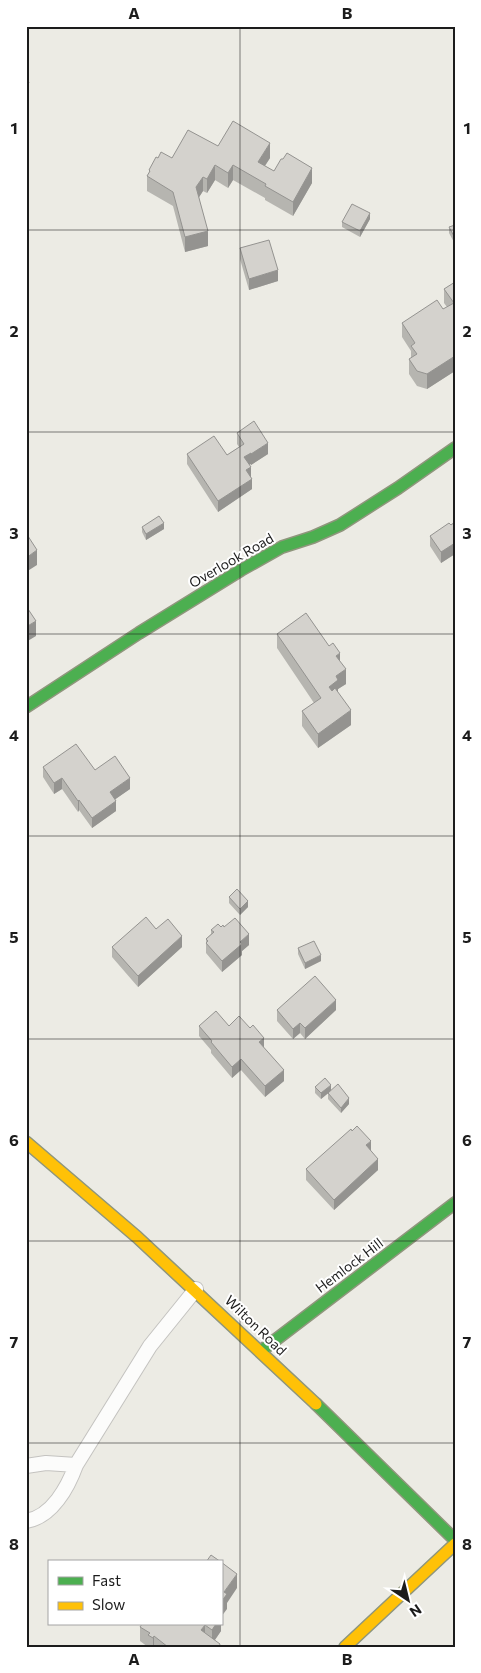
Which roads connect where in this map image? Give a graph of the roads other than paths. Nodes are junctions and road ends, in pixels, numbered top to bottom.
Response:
1 (455, 448) edge
2 (26, 707) edge
3 (26, 1142) edge
4 (455, 1203) edge
5 (196, 1289) junction
6 (261, 1351) junction
7 (76, 1465) junction
8 (26, 1466) edge
9 (26, 1521) edge
10 (455, 1540) edge
11 (455, 1544) edge
12 (345, 1647) edge

1 - 2 street, Overlook Road
3 - 5 street, Wilton Road
4 - 6 street, Hemlock Hill
5 - 6 street, Wilton Road
5 - 7 lane
6 - 10 street, Wilton Road
7 - 8 lane
7 - 9 lane
11 - 12 street

